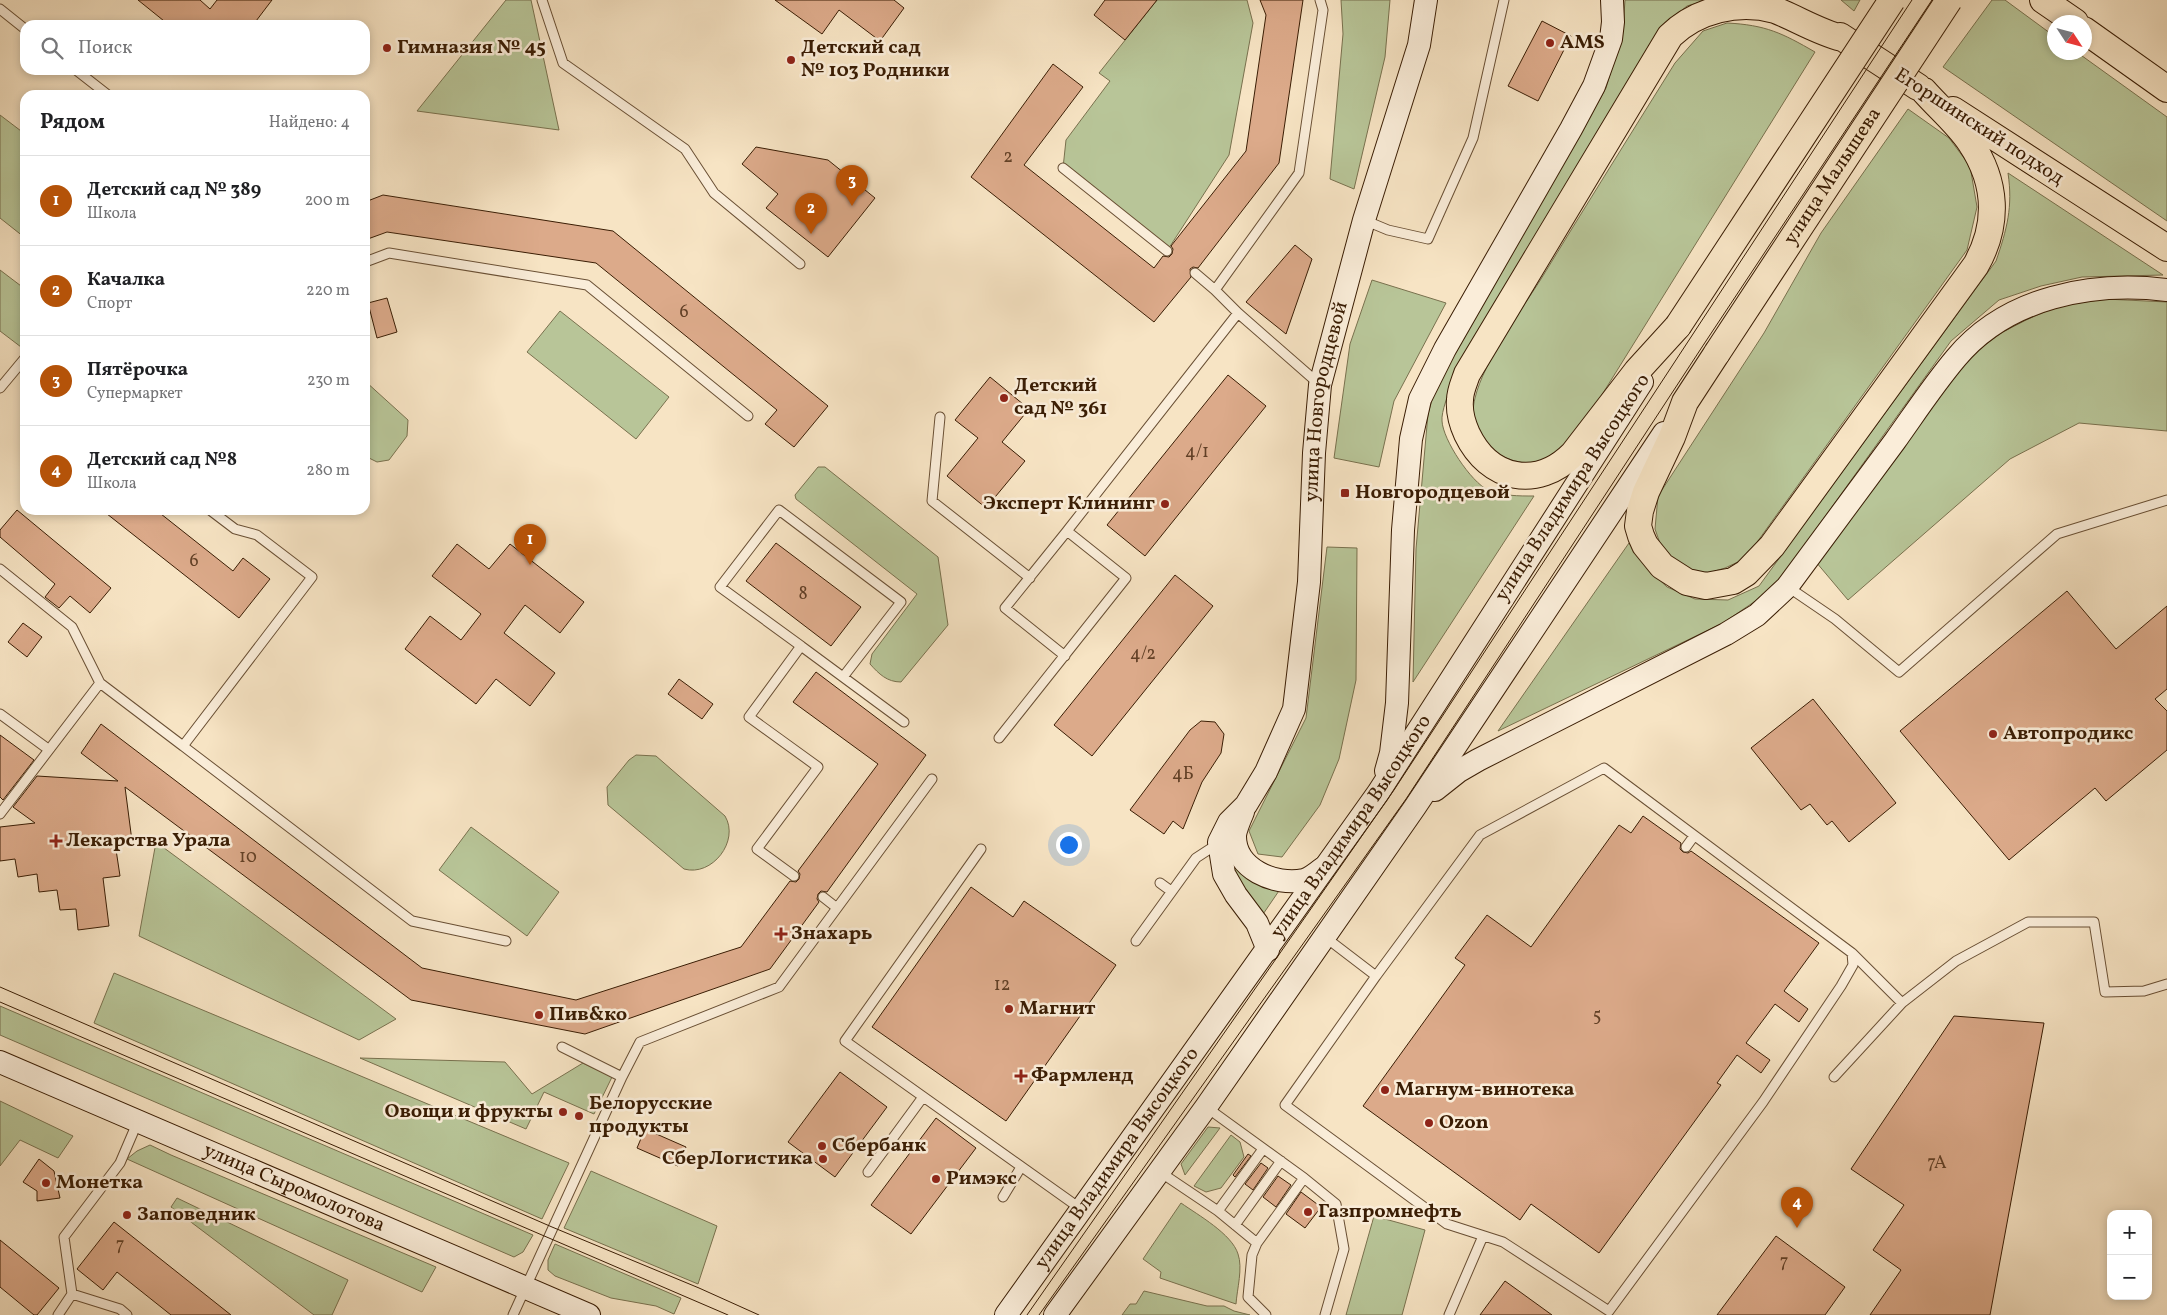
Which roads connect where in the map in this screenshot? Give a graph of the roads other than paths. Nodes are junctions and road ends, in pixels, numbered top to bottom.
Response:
1 (542, 0) edge
2 (1320, 0) edge
3 (1426, 0) edge
4 (1504, 0) edge
5 (1612, 0) edge
6 (1796, 0) edge
7 (1892, 0) edge
8 (1949, 0) edge
9 (2043, 0) edge
10 (0, 9) edge
11 (2065, 15) edge
12 (20, 25) edge
13 (2092, 36) edge
14 (1842, 38) junction
15 (82, 75) edge
16 (2167, 89) edge
17 (102, 90) edge
18 (1924, 91) junction
19 (1063, 168) dead end
20 (1364, 220) junction
21 (2167, 248) edge
22 (1166, 251) dead end
23 (370, 260) edge
24 (800, 264) dead end
25 (1195, 272) dead end
26 (1215, 290) junction
27 (2167, 290) edge
28 (1238, 313) junction
29 (1676, 329) junction
30 (1717, 353) joint
31 (20, 364) edge
32 (1320, 385) junction
33 (0, 388) edge
34 (1685, 402) junction
35 (748, 416) dead end
36 (940, 417) dead end
37 (2167, 500) edge
38 (217, 515) edge
39 (1067, 531) junction
40 (0, 569) edge
41 (1030, 578) junction
42 (1787, 587) junction
43 (801, 646) junction
44 (1064, 656) junction
45 (843, 677) junction
46 (100, 683) junction
47 (0, 714) edge
48 (904, 722) dead end
49 (999, 738) dead end
50 (183, 746) junction
51 (48, 749) junction
52 (932, 779) dead end
53 (1378, 793) junction
54 (1246, 805) junction
55 (1415, 808) junction
56 (0, 814) edge
57 (1694, 836) junction
58 (1219, 842) junction
59 (1686, 847) dead end
60 (981, 849) dead end
61 (1330, 862) junction
62 (794, 876) dead end
63 (1160, 883) dead end
64 (1171, 891) junction
65 (823, 897) dead end
66 (837, 908) junction
67 (1324, 937) junction
68 (506, 941) dead end
69 (1136, 941) dead end
70 (1268, 950) junction
71 (1852, 953) junction
72 (1376, 976) junction
73 (2167, 984) edge
74 (1902, 1003) junction
75 (562, 1048) dead end
76 (0, 1062) edge
77 (622, 1077) junction
78 (1834, 1077) dead end
79 (923, 1097) junction
80 (1206, 1107) junction
81 (138, 1121) junction
82 (1263, 1149) junction
83 (1281, 1161) junction
84 (1021, 1167) junction
85 (1160, 1171) junction
86 (868, 1172) dead end
87 (1304, 1178) junction
88 (1003, 1197) dead end
89 (1081, 1209) junction
90 (1218, 1211) junction
91 (1235, 1225) junction
92 (1483, 1236) junction
93 (1257, 1243) junction
94 (527, 1287) junction
95 (72, 1294) junction
96 (58, 1315) edge
97 (127, 1315) edge
98 (513, 1315) edge
99 (589, 1315) edge
100 (1006, 1315) edge
101 (1055, 1315) edge
102 (1266, 1315) edge
103 (1326, 1315) edge
104 (1449, 1315) edge

1 - 24 lane
2 - 26 lane
3 - 20 main road, улица Новгородцевой
4 - 20 lane
5 - 53 main road
6 - 14 main road, Егоршинский подход
7 - 29 main road, bridge
8 - 30 main road, улица Малышева, bridge
9 - 11 main road
10 - 12 lane
13 - 16 main road
14 - 18 main road, Егоршинский подход
14 - 29 main road
15 - 17 lane
18 - 21 main road, Егоршинский подход
18 - 34 main road
19 - 22 lane
20 - 32 main road, улица Новгородцевой
23 - 35 lane
25 - 26 lane
26 - 28 lane
27 - 42 main road
28 - 32 lane
28 - 39 lane
29 - 53 main road, улица Владимира Высоцкого
30 - 34 main road, улица Владимира Высоцкого
31 - 33 lane
32 - 54 main road, улица Новгородцевой
34 - 55 main road, улица Владимира Высоцкого
36 - 41 lane
37 - 42 lane
38 - 50 lane
39 - 41 lane
39 - 44 lane
40 - 46 lane
41 - 44 lane
42 - 55 main road
43 - 45 lane
43 - 45 lane
43 - 62 lane
44 - 49 lane
45 - 48 lane
46 - 50 lane
46 - 51 lane
47 - 51 lane
50 - 68 lane
51 - 56 lane
52 - 66 lane
53 - 61 main road, улица Владимира Высоцкого
54 - 58 main road, улица Новгородцевой
54 - 61 main road, улица Новгородцевой
55 - 67 main road, улица Владимира Высоцкого
57 - 59 lane
57 - 71 lane
57 - 72 lane
58 - 64 lane
58 - 70 main road
60 - 79 lane
61 - 70 main road, улица Владимира Высоцкого
63 - 64 lane
64 - 69 lane
65 - 66 lane
66 - 77 lane
67 - 72 lane
67 - 80 main road, улица Владимира Высоцкого
70 - 89 main road, улица Владимира Высоцкого
71 - 74 lane
71 - 92 lane
72 - 92 lane
73 - 74 lane
74 - 78 lane
75 - 77 lane
76 - 81 main road, улица Сыромолотова
77 - 94 lane
79 - 84 lane
79 - 86 lane
80 - 82 lane
80 - 85 main road, улица Владимира Высоцкого
81 - 94 main road, улица Сыромолотова
81 - 95 lane
82 - 83 lane
82 - 90 lane
83 - 87 lane
83 - 91 lane
84 - 88 lane
84 - 89 lane
85 - 90 lane
85 - 101 main road, улица Владимира Высоцкого
87 - 93 lane
87 - 103 lane
89 - 100 main road, улица Владимира Высоцкого
90 - 91 lane
91 - 93 lane
92 - 104 lane
93 - 102 lane
94 - 98 lane
94 - 99 main road, улица Сыромолотова
95 - 96 lane
95 - 97 lane

